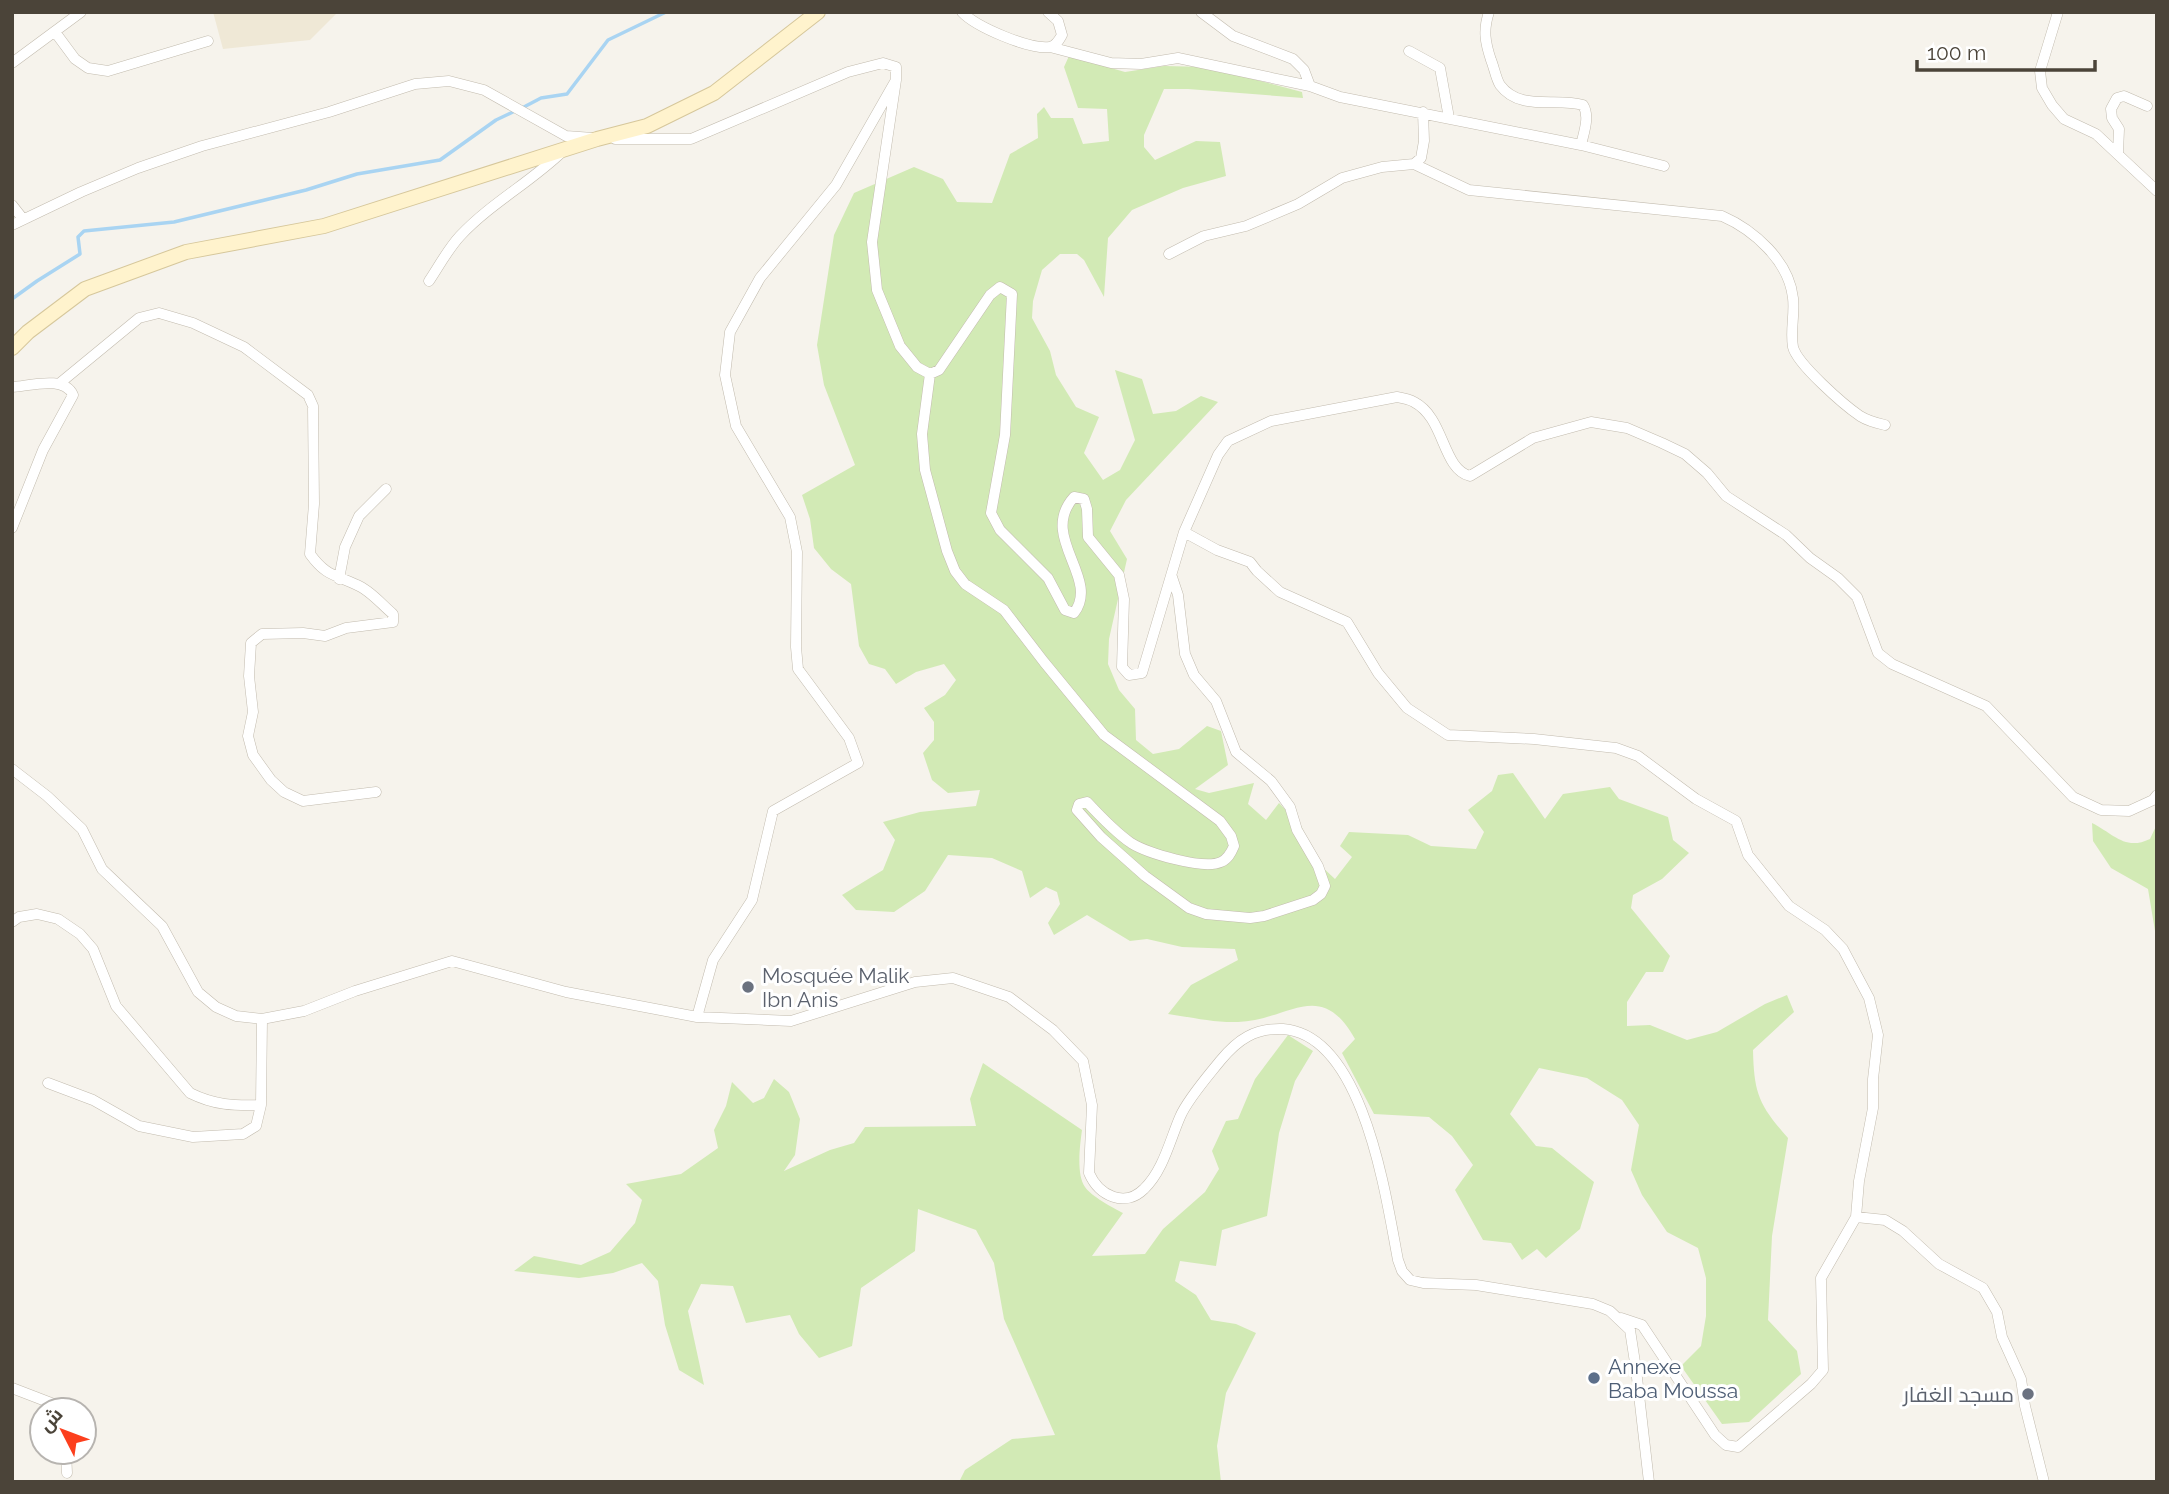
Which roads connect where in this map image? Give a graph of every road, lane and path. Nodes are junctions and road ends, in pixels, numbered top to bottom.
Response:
1 (81, 12) edge
2 (818, 12) edge
3 (962, 12) edge
4 (1048, 12) edge
5 (1201, 12) edge
6 (1489, 12) edge
7 (2058, 12) edge
8 (55, 32) junction
9 (208, 41) dead end
10 (1050, 47) junction
11 (1409, 51) dead end
12 (12, 63) edge
13 (896, 80) junction
14 (1310, 86) junction
15 (2147, 106) dead end
16 (1423, 112) junction
17 (1449, 118) junction
18 (597, 138) junction
19 (566, 143) junction
20 (1581, 145) junction
21 (2118, 153) junction
22 (1415, 164) junction
23 (1664, 166) dead end
24 (2157, 191) edge
25 (12, 205) edge
26 (23, 219) junction
27 (12, 225) edge
28 (1169, 254) dead end
29 (429, 281) dead end
30 (12, 348) edge
31 (930, 374) junction
32 (60, 383) junction
33 (12, 387) edge
34 (1885, 425) dead end
35 (386, 489) dead end
36 (12, 528) edge
37 (1184, 532) junction
38 (1172, 576) junction
39 (339, 579) junction
40 (12, 769) edge
41 (376, 792) dead end
42 (2157, 795) edge
43 (12, 922) edge
44 (696, 1017) junction
45 (262, 1019) junction
46 (48, 1083) dead end
47 (261, 1105) junction
48 (1856, 1217) junction
49 (1617, 1317) junction
50 (12, 1388) edge
51 (33, 1396) edge
52 (67, 1466) edge
53 (67, 1473) dead end
54 (1649, 1482) edge
55 (2044, 1482) edge

1 - 8 street
2 - 18 street
3 - 10 street
4 - 10 street
5 - 14 street
6 - 20 street
7 - 21 street
8 - 9 street
8 - 12 street
10 - 14 street
11 - 17 street
13 - 18 street
13 - 31 street
13 - 44 street
14 - 16 street
15 - 21 street
16 - 17 street
16 - 22 street
17 - 20 street
18 - 19 street
19 - 26 street
19 - 29 street
19 - 30 street
20 - 23 street
21 - 24 street
22 - 28 street
22 - 34 street
25 - 26 street
26 - 27 street
31 - 38 street
31 - 38 street
32 - 33 street
32 - 36 street
32 - 39 street
35 - 39 street
37 - 38 street
37 - 42 street
37 - 48 street
39 - 41 street
40 - 45 street
43 - 47 street
44 - 45 street
44 - 49 street
45 - 47 street
46 - 47 street
48 - 49 street
48 - 55 street
49 - 54 street
50 - 51 street
52 - 53 street

